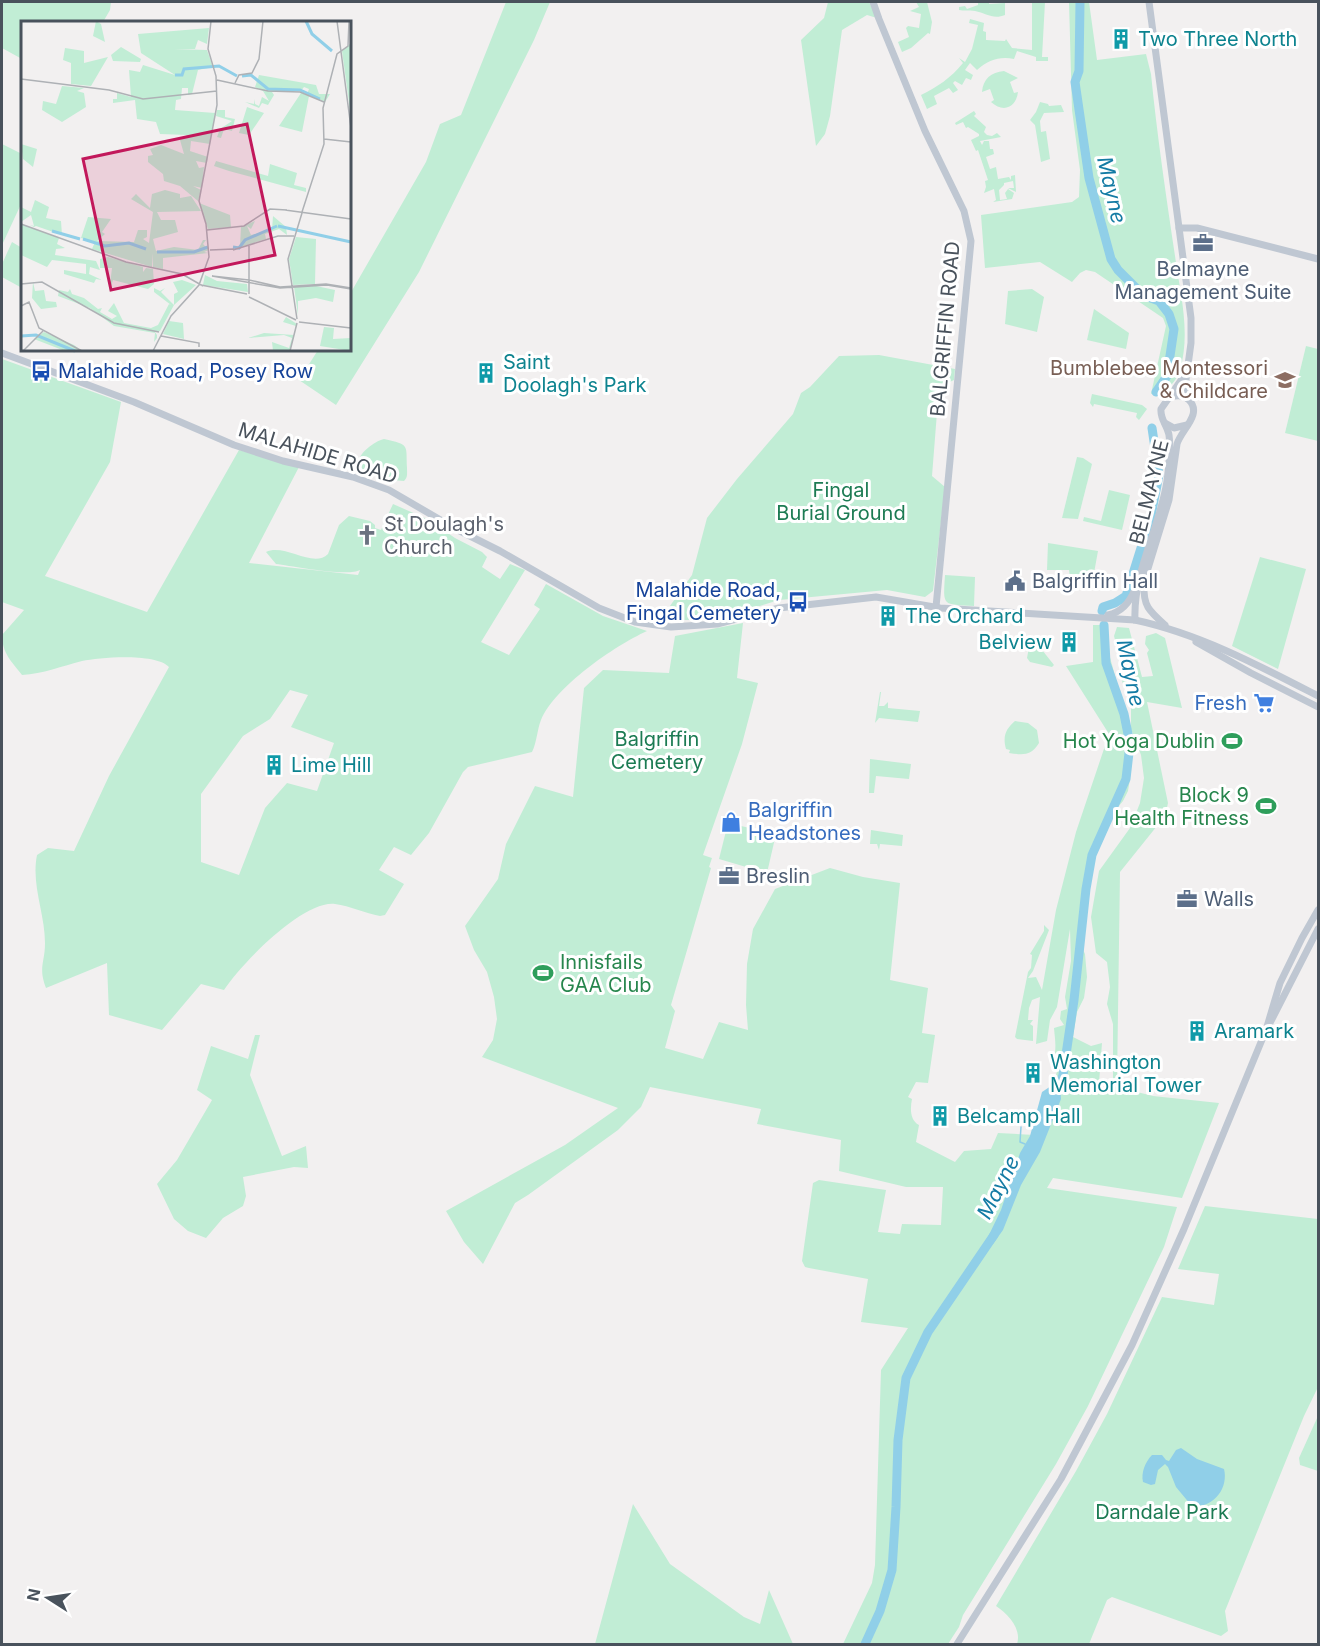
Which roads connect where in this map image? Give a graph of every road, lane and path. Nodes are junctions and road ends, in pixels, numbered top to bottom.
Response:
1 (873, 2) edge
2 (1149, 2) edge
3 (1179, 228) junction
4 (1318, 259) edge
5 (2, 353) edge
6 (1186, 373) junction
7 (1170, 396) junction
8 (1187, 398) junction
9 (1165, 423) junction
10 (1189, 423) junction
11 (1143, 563) junction
12 (1145, 575) junction
13 (936, 607) junction
14 (1098, 618) junction
15 (1135, 620) junction
16 (1169, 629) junction
17 (1178, 632) junction
18 (1318, 696) edge
19 (1318, 707) edge
20 (1318, 910) edge
21 (1318, 929) edge
22 (1266, 1030) junction
23 (957, 1644) edge

1 - 13 main road, BALGRIFFIN ROAD
2 - 3 main road, BELMAYNE
3 - 4 main road
3 - 6 main road, BELMAYNE
5 - 13 main road, MALAHIDE ROAD
6 - 7 main road, BELMAYNE
6 - 8 main road, BELMAYNE
7 - 8 main road
7 - 9 main road, BELMAYNE
8 - 10 main road, BELMAYNE
9 - 10 main road, BELMAYNE
9 - 11 main road, BELMAYNE
10 - 12 main road, BELMAYNE
11 - 14 main road
11 - 15 main road, BELMAYNE
12 - 15 main road, BELMAYNE
12 - 16 main road
13 - 14 main road, MALAHIDE ROAD
14 - 15 main road, MALAHIDE ROAD
15 - 16 main road, MALAHIDE ROAD
16 - 17 main road, MALAHIDE ROAD
17 - 18 main road, MALAHIDE ROAD
17 - 19 main road, MALAHIDE ROAD
20 - 22 main road
21 - 22 main road
22 - 23 main road

